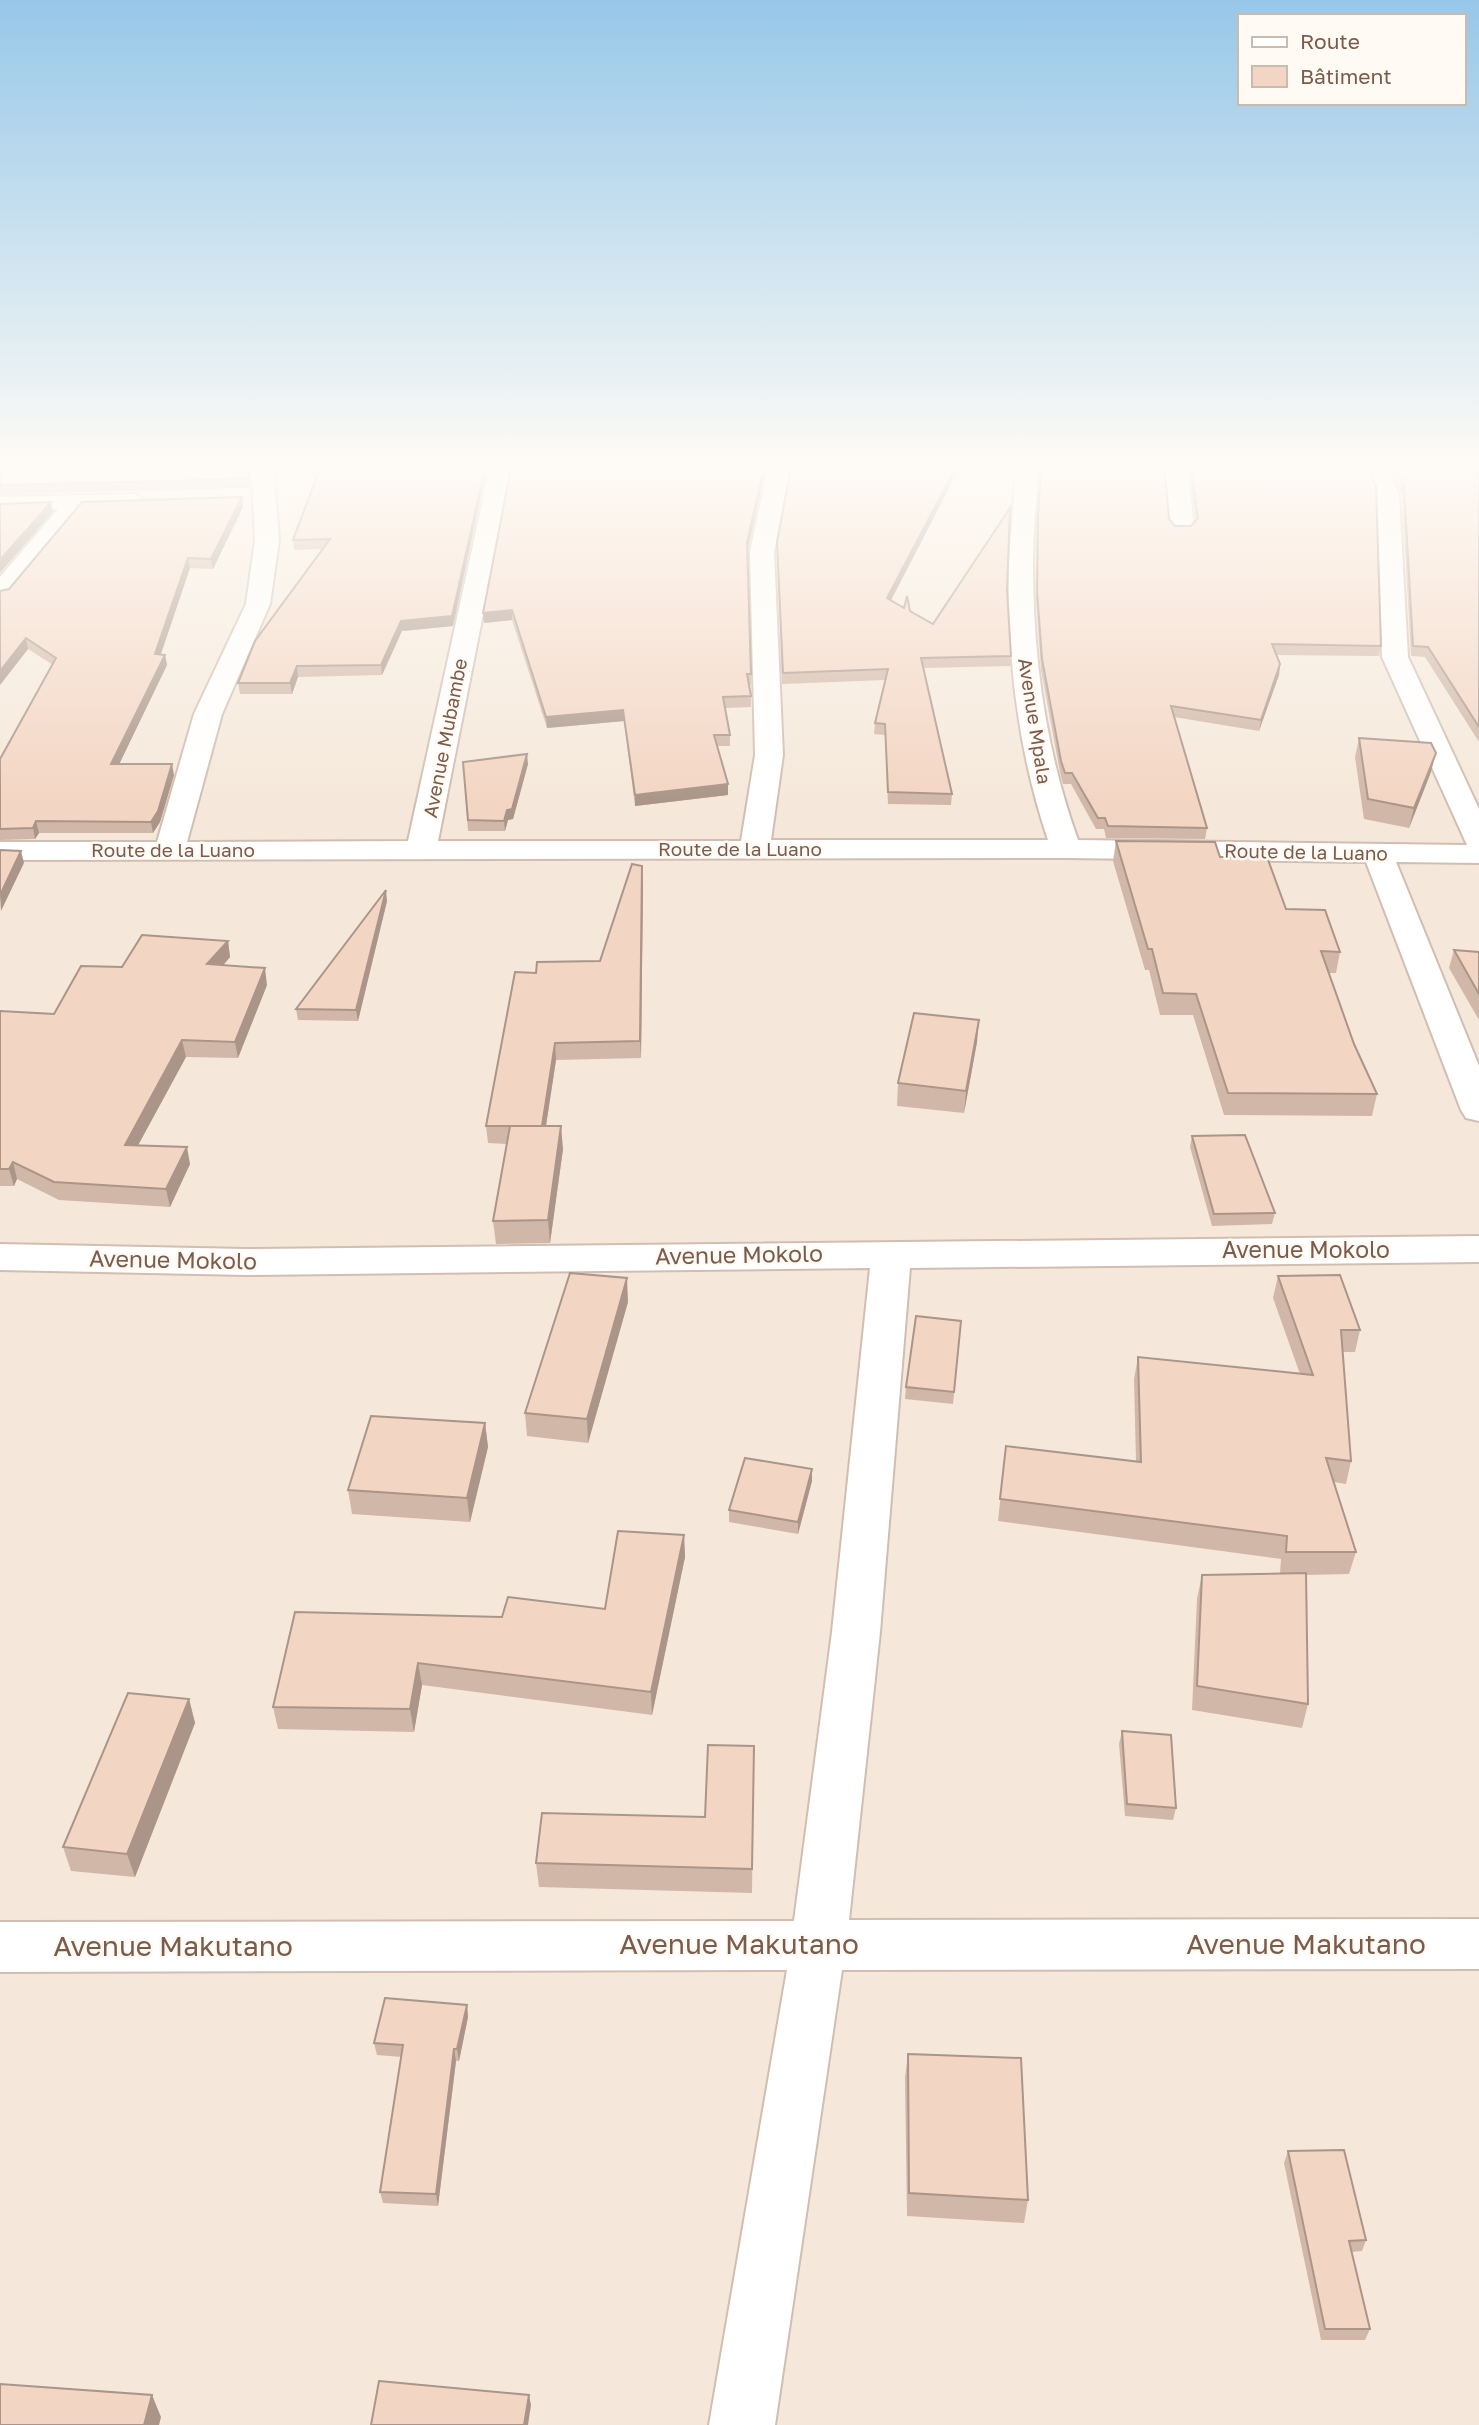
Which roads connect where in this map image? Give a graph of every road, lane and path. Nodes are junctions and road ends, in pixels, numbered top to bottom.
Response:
1 (14, 576) edge
2 (262, 576) edge
3 (478, 576) edge
4 (763, 576) edge
5 (1023, 576) edge
6 (1392, 576) edge
7 (0, 592) edge
8 (1479, 841) edge
9 (422, 848) junction
10 (755, 849) junction
11 (1066, 849) junction
12 (170, 850) junction
13 (0, 851) edge
14 (1377, 852) junction
15 (1479, 854) edge
16 (1479, 1110) edge
17 (1479, 1249) edge
18 (891, 1253) junction
19 (0, 1257) edge
20 (819, 1943) junction
21 (1479, 1944) edge
22 (0, 1947) edge
23 (742, 2425) edge

1 - 7 street
2 - 12 street
3 - 9 street, Avenue Mubambe
4 - 10 street
5 - 11 street, Avenue Mpala
6 - 8 street
9 - 10 street, Route de la Luano
9 - 12 street, Route de la Luano
10 - 11 street, Route de la Luano
11 - 14 street, Route de la Luano
12 - 13 street, Route de la Luano
14 - 15 street, Route de la Luano
14 - 16 street
17 - 18 street, Avenue Mokolo
18 - 19 street, Avenue Mokolo
18 - 20 street
20 - 21 street, Avenue Makutano
20 - 22 street, Avenue Makutano
20 - 23 street

